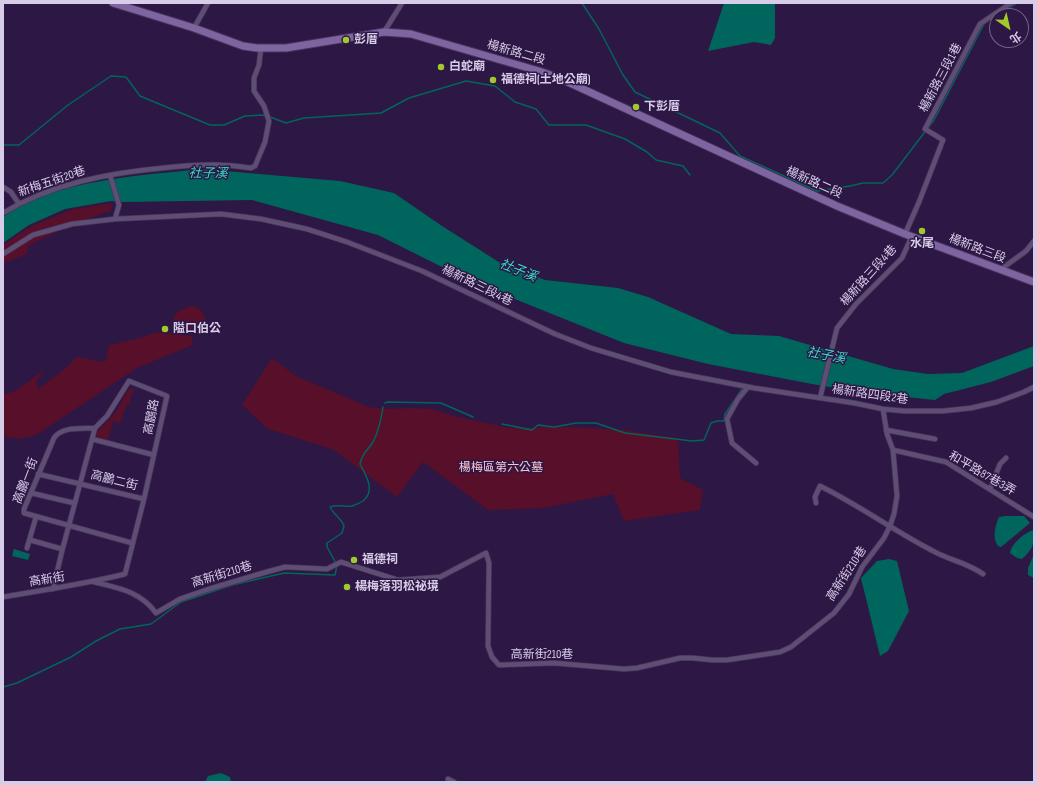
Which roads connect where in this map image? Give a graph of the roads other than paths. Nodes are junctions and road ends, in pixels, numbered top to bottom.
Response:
1 (113, 3) edge
2 (208, 3) edge
3 (402, 3) edge
4 (1011, 3) edge
5 (194, 28) junction
6 (384, 32) junction
7 (261, 48) junction
8 (110, 177) junction
9 (3, 187) edge
10 (19, 204) junction
11 (3, 213) edge
12 (115, 219) junction
13 (905, 234) junction
14 (912, 236) junction
15 (1034, 241) edge
16 (3, 254) edge
17 (1000, 270) junction
18 (1034, 282) edge
19 (748, 387) junction
20 (1034, 387) edge
21 (820, 398) junction
22 (883, 409) junction
23 (95, 428) junction
24 (886, 430) junction
25 (92, 439) junction
26 (935, 439) dead end
27 (893, 450) junction
28 (154, 455) junction
29 (1006, 458) dead end
30 (756, 463) dead end
31 (38, 474) junction
32 (80, 483) junction
33 (990, 489) junction
34 (31, 493) junction
35 (144, 499) junction
36 (816, 503) dead end
37 (74, 504) junction
38 (36, 517) junction
39 (1034, 517) edge
40 (68, 526) junction
41 (890, 526) junction
42 (30, 540) junction
43 (132, 543) junction
44 (27, 548) dead end
45 (62, 549) junction
46 (983, 574) dead end
47 (94, 582) junction
48 (53, 589) junction
49 (3, 597) edge
50 (448, 779) dead end
51 (454, 782) edge

1 - 5 main road, 楊新路二段
2 - 5 street
3 - 6 street
4 - 13 street, 楊新路三段1巷
5 - 7 main road, 楊新路二段
6 - 7 main road, 楊新路二段
6 - 13 main road, 楊新路二段
7 - 8 street, 新梅五街20巷
8 - 10 street, 新梅五街20巷
8 - 12 street
9 - 10 street
10 - 11 street, 新梅五街20巷
12 - 16 street, 楊新路三段4巷
12 - 19 street, 楊新路三段4巷
13 - 14 main road, 楊新路二段
14 - 17 main road, 楊新路三段
14 - 21 street, 楊新路三段4巷
15 - 17 street
17 - 18 main road, 楊新路三段
19 - 21 street, 楊新路三段4巷
19 - 30 street
20 - 22 street, 楊新路四段2巷
21 - 22 street, 楊新路四段2巷
22 - 24 street, 高新街210巷
23 - 25 street, 高鵬路
23 - 28 street, 高鵬路
23 - 31 street, 高鵬一街
24 - 26 street
24 - 27 street, 高新街210巷
25 - 28 street
25 - 32 street, 高鵬路
27 - 33 street, 和平路87巷3弄
27 - 41 street, 高新街210巷
28 - 35 street, 高鵬路
29 - 33 street
31 - 32 street, 高鵬二街
31 - 34 street, 高鵬一街
32 - 35 street, 高鵬二街
32 - 37 street, 高鵬路
33 - 39 street, 和平路87巷3弄
34 - 37 street
34 - 38 street, 高鵬一街
35 - 43 street, 高鵬路
36 - 41 street
37 - 40 street, 高鵬路
38 - 40 street, 高鵬一街
38 - 42 street
40 - 43 street, 高鵬一街
40 - 45 street, 高鵬路
41 - 46 street
41 - 47 street, 高新街210巷
42 - 44 street
42 - 45 street
43 - 47 street, 高鵬路
45 - 48 street, 高鵬路
47 - 48 street, 高新街
48 - 49 street, 高新街
50 - 51 street

